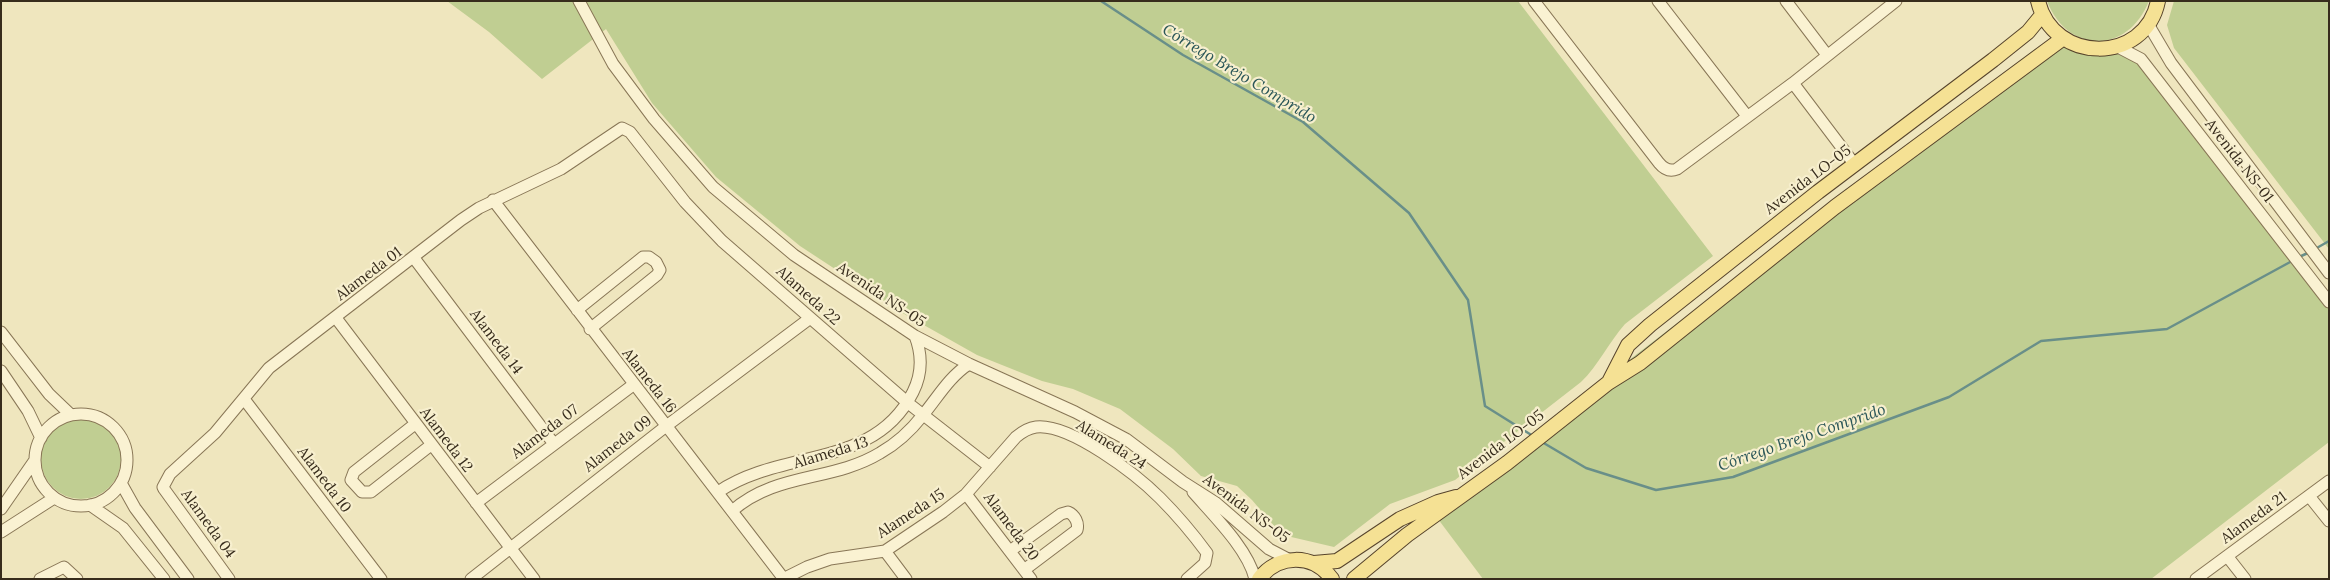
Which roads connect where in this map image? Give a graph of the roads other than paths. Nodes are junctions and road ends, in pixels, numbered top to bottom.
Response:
1 (579, 1) edge
2 (1534, 1) edge
3 (1658, 1) edge
4 (1786, 1) edge
5 (1896, 1) edge
6 (2038, 1) edge
7 (2158, 1) edge
8 (2042, 15) junction
9 (2148, 24) junction
10 (2062, 38) junction
11 (2118, 47) junction
12 (1827, 55) junction
13 (1792, 83) junction
14 (1747, 116) junction
15 (626, 128) joint
16 (1855, 165) junction
17 (493, 200) junction
18 (414, 258) junction
19 (2329, 273) edge
20 (2328, 300) edge
21 (577, 310) junction
22 (336, 318) junction
23 (809, 319) junction
24 (590, 329) junction
25 (1, 332) edge
26 (915, 336) junction
27 (969, 364) junction
28 (1, 370) edge
29 (1608, 383) junction
30 (633, 385) junction
31 (244, 399) junction
32 (908, 403) junction
33 (71, 415) junction
34 (923, 415) junction
35 (415, 424) junction
36 (665, 427) junction
37 (1029, 428) joint
38 (41, 438) junction
39 (554, 444) junction
40 (431, 446) junction
41 (35, 460) junction
42 (990, 467) junction
43 (2329, 481) edge
44 (1184, 482) junction
45 (121, 483) junction
46 (163, 487) joint
47 (718, 492) junction
48 (966, 494) junction
49 (1460, 496) junction
50 (2309, 496) junction
51 (54, 498) junction
52 (476, 503) junction
53 (90, 505) junction
54 (1, 509) edge
55 (732, 511) junction
56 (2329, 521) edge
57 (1, 532) edge
58 (510, 547) junction
59 (885, 551) junction
60 (1010, 551) junction
61 (2227, 556) junction
62 (1290, 560) junction
63 (1314, 563) junction
64 (1028, 574) edge
65 (40, 579) edge
66 (77, 579) edge
67 (164, 579) edge
68 (188, 579) edge
69 (229, 579) edge
70 (381, 579) edge
71 (471, 579) edge
72 (534, 579) edge
73 (784, 579) edge
74 (906, 579) edge
75 (1187, 579) edge
76 (1255, 579) edge
77 (1259, 579) edge
78 (1332, 579) edge
79 (1354, 579) edge
80 (2196, 579) edge
81 (2245, 579) edge

1 - 26 street, Avenida NS-05
2 - 14 street
3 - 14 street
4 - 12 street
5 - 12 street
6 - 8 main road
7 - 9 main road
8 - 10 main road
8 - 16 main road, Avenida LO-05
9 - 11 main road
9 - 19 street, Avenida NS-01
10 - 11 main road
10 - 29 main road, Avenida LO-05
11 - 20 street, Avenida NS-01
12 - 13 street
13 - 14 street
13 - 16 street
15 - 17 street, Alameda 01
15 - 23 street, Alameda 22
16 - 29 main road, Avenida LO-05
17 - 18 street, Alameda 01
17 - 21 street, Alameda 16
18 - 22 street, Alameda 01
18 - 39 street, Alameda 14
21 - 24 street, Alameda 16
21 - 24 street
22 - 31 street, Alameda 01
22 - 35 street, Alameda 12
23 - 32 street, Alameda 22
23 - 36 street, Alameda 09
24 - 30 street, Alameda 16
25 - 33 street
26 - 27 street, Avenida NS-05
26 - 32 street, Alameda 13
27 - 34 street, Alameda 13
27 - 44 street, Avenida NS-05
28 - 38 street
29 - 49 main road, Avenida LO-05
30 - 36 street, Alameda 16
30 - 39 street, Alameda 07
31 - 46 street, Alameda 01
31 - 70 street, Alameda 10
32 - 34 street, Alameda 22
32 - 47 street, Alameda 13
33 - 38 street
33 - 45 street
34 - 42 street, Alameda 22
34 - 55 street, Alameda 13
35 - 40 street, Alameda 12
35 - 40 street
36 - 47 street, Alameda 16
36 - 58 street, Alameda 09
37 - 42 street, Alameda 15
37 - 75 street, Alameda 24
38 - 41 street
39 - 52 street, Alameda 07
40 - 52 street, Alameda 12
41 - 51 street
41 - 54 street
42 - 48 street, Alameda 15
43 - 50 street, Alameda 21
44 - 62 street, Avenida NS-05
44 - 76 street, Avenida NS-05
45 - 53 street
45 - 68 street
46 - 69 street, Alameda 04
47 - 55 street, Alameda 16
48 - 59 street, Alameda 15
48 - 60 street, Alameda 20
49 - 63 main road, Avenida LO-05
49 - 79 main road, Avenida LO-05
50 - 56 street
50 - 61 street, Alameda 21
51 - 53 street
51 - 57 street
52 - 58 street, Alameda 12
53 - 67 street
55 - 73 street, Alameda 16
58 - 71 street, Alameda 09
58 - 72 street, Alameda 12
59 - 73 street, Alameda 15
59 - 74 street
60 - 64 street, Alameda 20
60 - 64 street
61 - 80 street, Alameda 21
61 - 81 street
62 - 63 main road, Avenida LO-05
62 - 77 main road
63 - 78 main road
65 - 66 street

